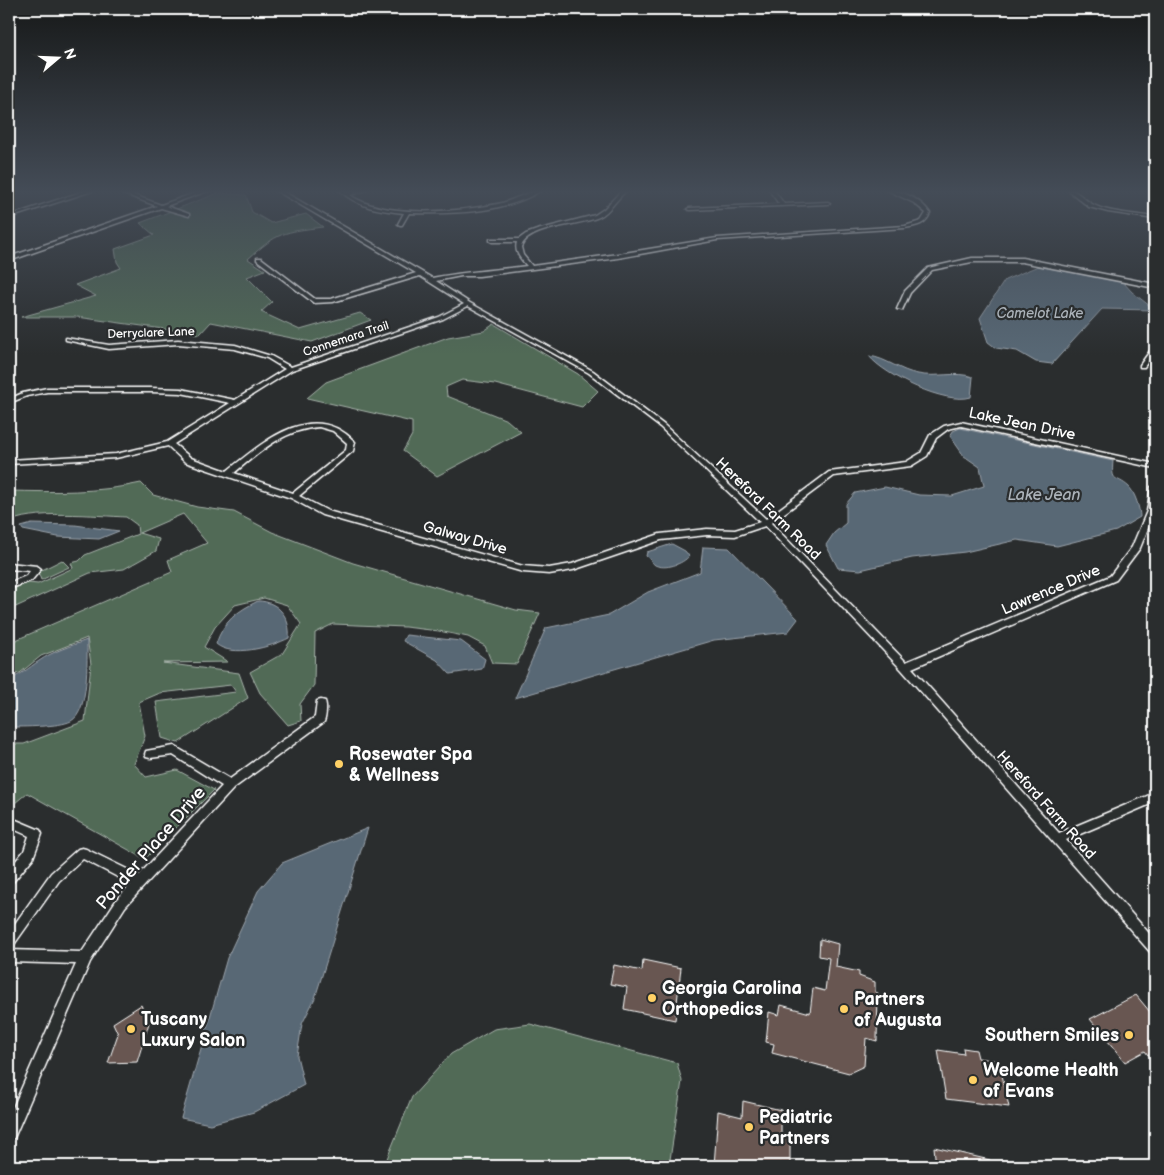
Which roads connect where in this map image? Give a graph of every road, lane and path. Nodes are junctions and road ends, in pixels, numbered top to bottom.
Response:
1 (49, 245) edge
2 (370, 245) edge
3 (519, 245) edge
4 (683, 245) edge
5 (9, 259) edge
6 (259, 259) dead end
7 (530, 267) junction
8 (419, 274) junction
9 (479, 274) joint
10 (435, 282) junction
11 (1155, 286) edge
12 (468, 304) junction
13 (900, 309) dead end
14 (68, 339) dead end
15 (1154, 351) edge
16 (1142, 366) dead end
17 (290, 369) junction
18 (9, 401) edge
19 (234, 402) junction
20 (169, 444) junction
21 (9, 462) edge
22 (1155, 466) edge
23 (228, 474) junction
24 (1155, 486) edge
25 (294, 496) junction
26 (766, 524) junction
27 (9, 566) edge
28 (9, 586) edge
29 (905, 667) junction
30 (321, 704) dead end
31 (150, 754) dead end
32 (230, 785) junction
33 (1149, 800) dead end
34 (9, 822) edge
35 (1057, 838) junction
36 (9, 878) edge
37 (140, 882) junction
38 (9, 942) edge
39 (1155, 949) edge
40 (9, 956) edge
41 (85, 958) junction
42 (9, 1133) edge

1 - 5 street
2 - 8 street, Hereford Farm Road
3 - 7 street
4 - 7 street
6 - 8 street
7 - 9 street
8 - 10 street, Hereford Farm Road
9 - 10 street
10 - 12 street, Hereford Farm Road
11 - 13 street
12 - 17 street, Connemara Trail
12 - 26 street, Hereford Farm Road
14 - 17 street, Derryclare Lane
15 - 16 street
17 - 19 street, Connemara Trail
18 - 19 street
19 - 20 street, Connemara Trail
20 - 21 street, Connemara Trail
20 - 23 street, Galway Drive
22 - 26 street, Lake Jean Drive
23 - 25 street, Galway Drive
23 - 25 street
24 - 29 street, Lawrence Drive
25 - 26 street, Galway Drive
26 - 29 street, Hereford Farm Road
27 - 28 street
29 - 35 street, Hereford Farm Road
30 - 32 street, Ponder Place Drive
31 - 32 street
32 - 37 street, Ponder Place Drive
33 - 35 street
34 - 36 street
35 - 39 street, Hereford Farm Road
37 - 38 street
37 - 41 street, Ponder Place Drive
40 - 41 street
41 - 42 street, Ponder Place Drive

